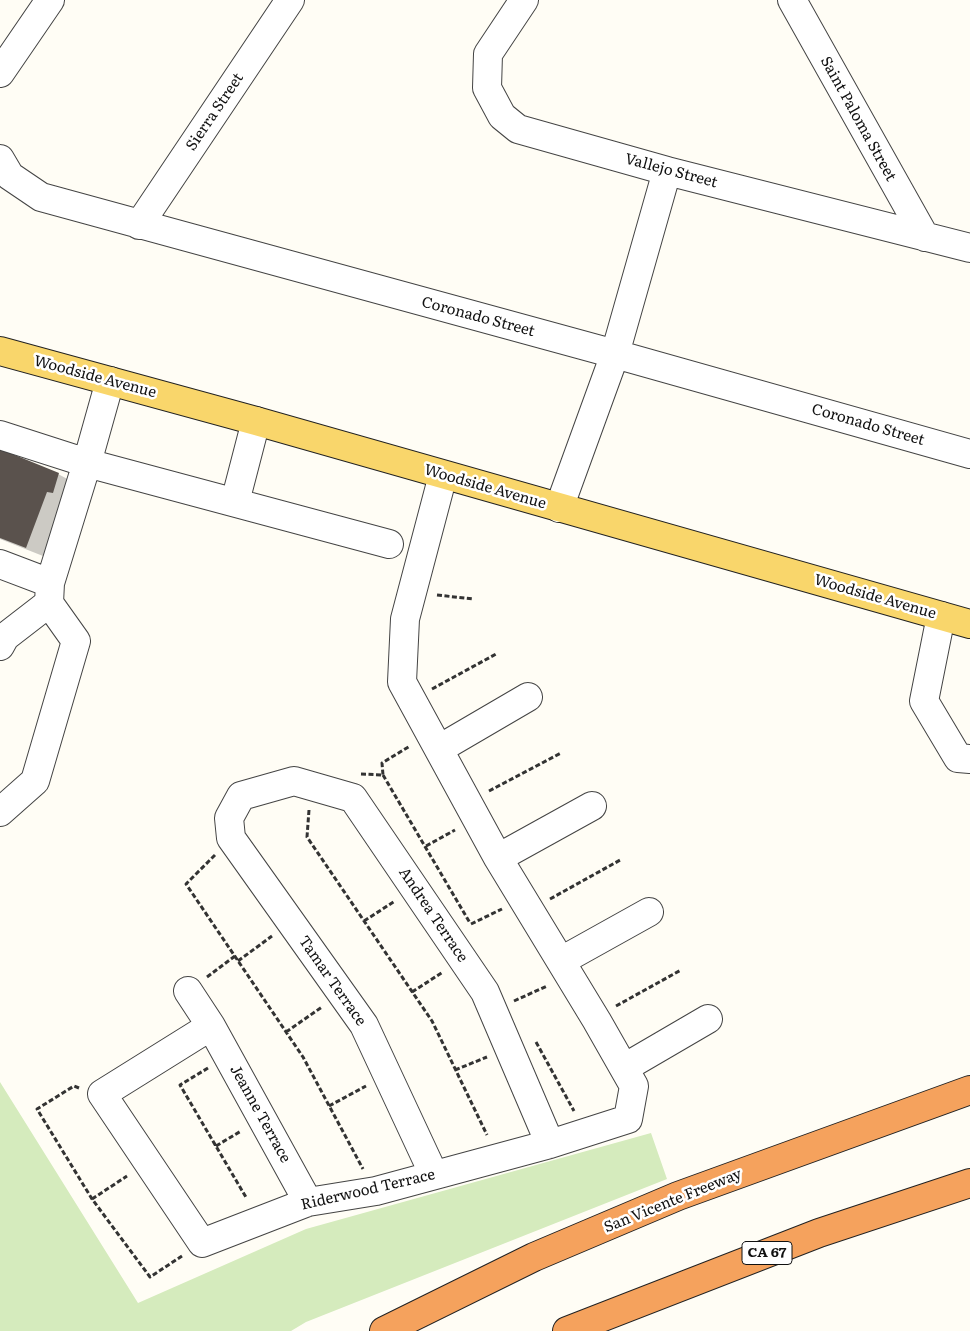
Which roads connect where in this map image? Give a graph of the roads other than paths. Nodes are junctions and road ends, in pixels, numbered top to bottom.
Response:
1 (50, 0) edge
2 (290, 0) edge
3 (524, 0) edge
4 (792, 0) edge
5 (0, 73) edge
6 (0, 158) edge
7 (667, 171) junction
8 (139, 225) junction
9 (925, 237) junction
10 (970, 248) edge
11 (0, 351) edge
12 (615, 354) junction
13 (110, 381) junction
14 (256, 421) junction
15 (0, 435) edge
16 (970, 454) edge
17 (88, 462) junction
18 (443, 475) junction
19 (235, 502) junction
20 (558, 508) junction
21 (389, 544) dead end
22 (0, 564) edge
23 (49, 593) junction
24 (941, 616) junction
25 (970, 624) edge
26 (2, 639) edge
27 (528, 697) dead end
28 (435, 742) junction
29 (970, 759) edge
30 (592, 806) dead end
31 (0, 812) edge
32 (231, 838) joint
33 (498, 858) junction
34 (649, 912) dead end
35 (565, 968) junction
36 (188, 991) road end
37 (708, 1019) dead end
38 (211, 1026) junction
39 (624, 1068) junction
40 (970, 1090) edge
41 (550, 1144) junction
42 (434, 1175) junction
43 (970, 1184) edge
44 (308, 1202) junction
45 (384, 1331) edge
46 (567, 1331) edge

1 - 5 street
2 - 8 street, Sierra Street
3 - 7 street, Vallejo Street
4 - 9 street, Saint Paloma Street
6 - 8 street, Coronado Street
7 - 9 street, Vallejo Street
7 - 12 street
8 - 12 street, Coronado Street
9 - 10 street, Vallejo Street
11 - 13 main road, Woodside Avenue
12 - 16 street, Coronado Street
12 - 20 street
13 - 14 main road, Woodside Avenue
13 - 17 street
14 - 18 main road, Woodside Avenue
14 - 19 street
15 - 17 street
17 - 19 street
17 - 23 street
18 - 20 main road, Woodside Avenue
18 - 28 street, Riderwood Terrace
19 - 21 street
20 - 24 main road, Woodside Avenue
22 - 23 street
23 - 26 street
23 - 31 street
24 - 25 main road, Woodside Avenue
24 - 29 street
27 - 28 street
28 - 33 street, Riderwood Terrace
30 - 33 street
32 - 41 street, Andrea Terrace
32 - 42 street, Tamar Terrace
33 - 35 street, Riderwood Terrace
34 - 35 street
35 - 39 street, Riderwood Terrace
36 - 38 street, Jeanne Terrace
37 - 39 street
38 - 44 street, Jeanne Terrace
38 - 44 street, Riderwood Terrace
39 - 41 street, Riderwood Terrace
40 - 45 highway, San Vicente Freeway
41 - 42 street, Riderwood Terrace
42 - 44 street, Riderwood Terrace
43 - 46 highway, CA 67

